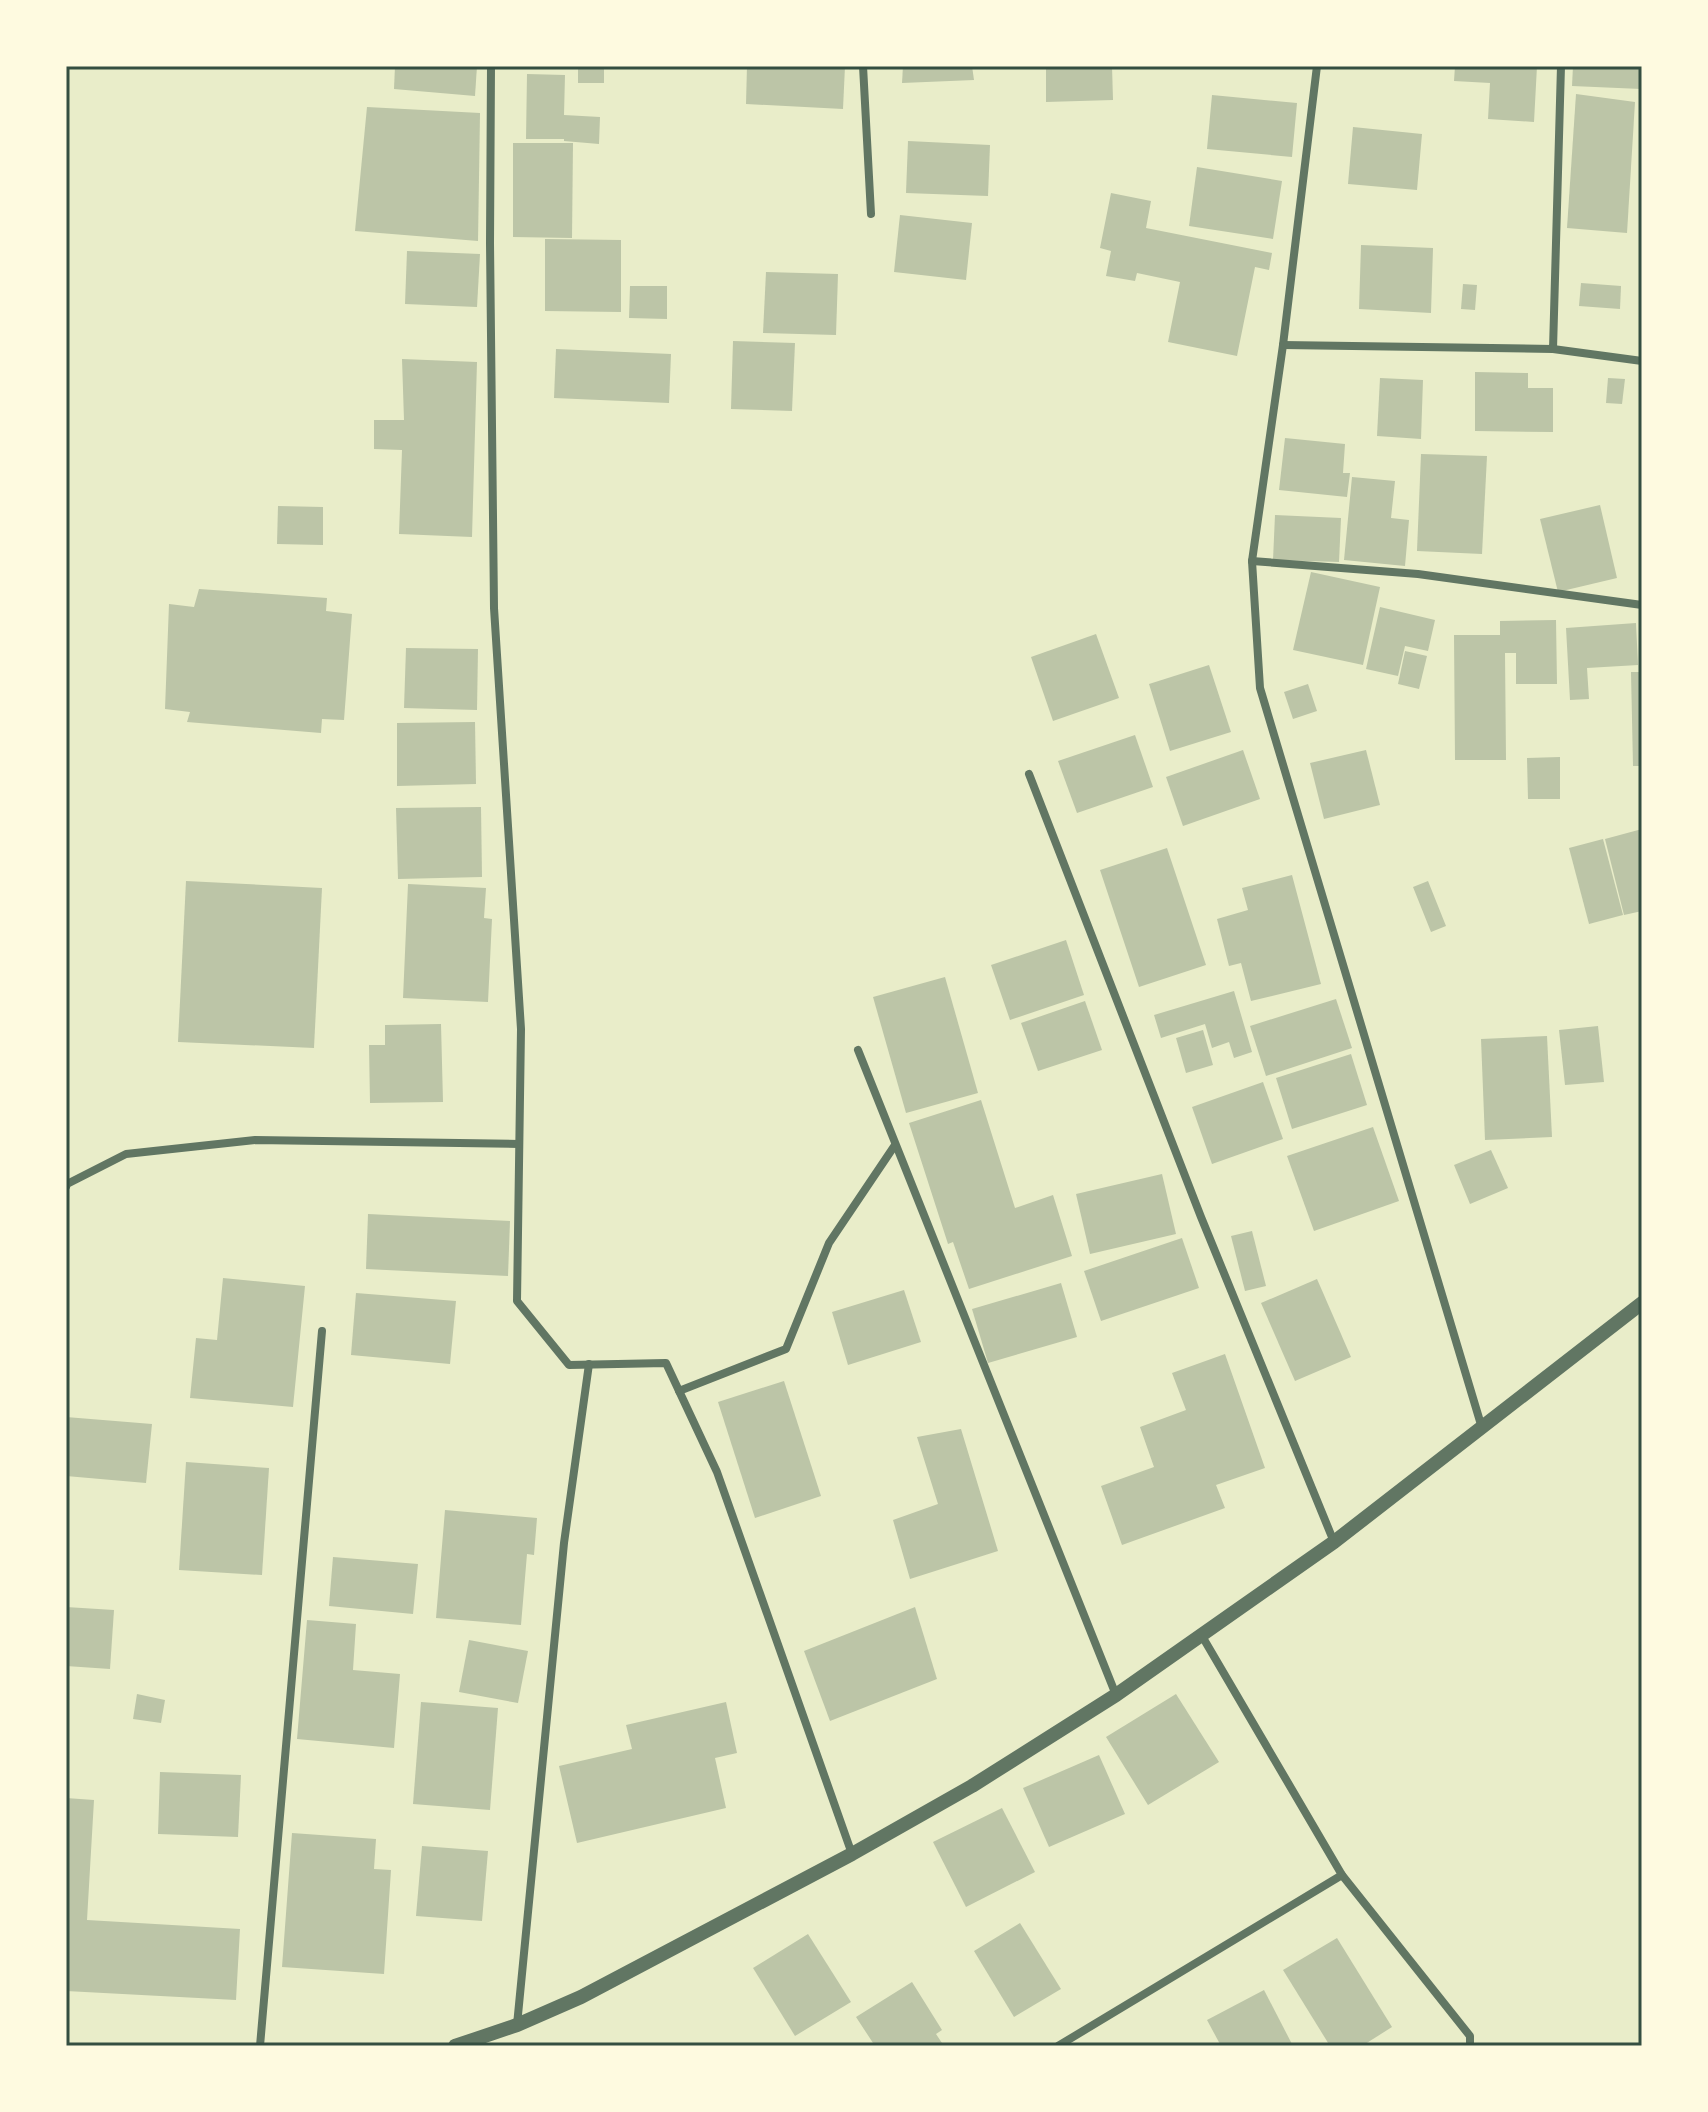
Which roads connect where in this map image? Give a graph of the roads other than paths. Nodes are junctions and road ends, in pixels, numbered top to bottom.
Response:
1 (491, 66) edge
2 (863, 66) edge
3 (1317, 66) edge
4 (1561, 66) edge
5 (871, 214) dead end
6 (1283, 345) junction
7 (1553, 349) junction
8 (1642, 361) edge
9 (1252, 561) junction
10 (1642, 605) edge
11 (1029, 774) dead end
12 (858, 1050) dead end
13 (519, 1144) junction
14 (895, 1145) junction
15 (66, 1187) edge
16 (1642, 1303) edge
17 (322, 1331) dead end
18 (589, 1364) junction
19 (679, 1391) junction
20 (1482, 1428) junction
21 (1334, 1542) junction
22 (1202, 1636) junction
23 (1116, 1695) junction
24 (852, 1854) junction
25 (1342, 1875) junction
26 (517, 2025) junction
27 (260, 2046) edge
28 (455, 2046) edge
29 (1058, 2046) edge
30 (1470, 2046) edge

1 - 13 street
2 - 5 street
3 - 6 street
4 - 7 street
6 - 7 street
6 - 9 street
7 - 8 street
9 - 10 street
9 - 20 street
11 - 21 street
12 - 14 street
13 - 15 street
13 - 18 street
14 - 19 street
14 - 23 street
16 - 20 street
17 - 27 street
18 - 19 street
18 - 26 street
19 - 24 street
20 - 21 street
21 - 22 street
22 - 23 street
22 - 25 street
23 - 24 street
24 - 26 street
25 - 29 street
25 - 30 street
26 - 28 street

